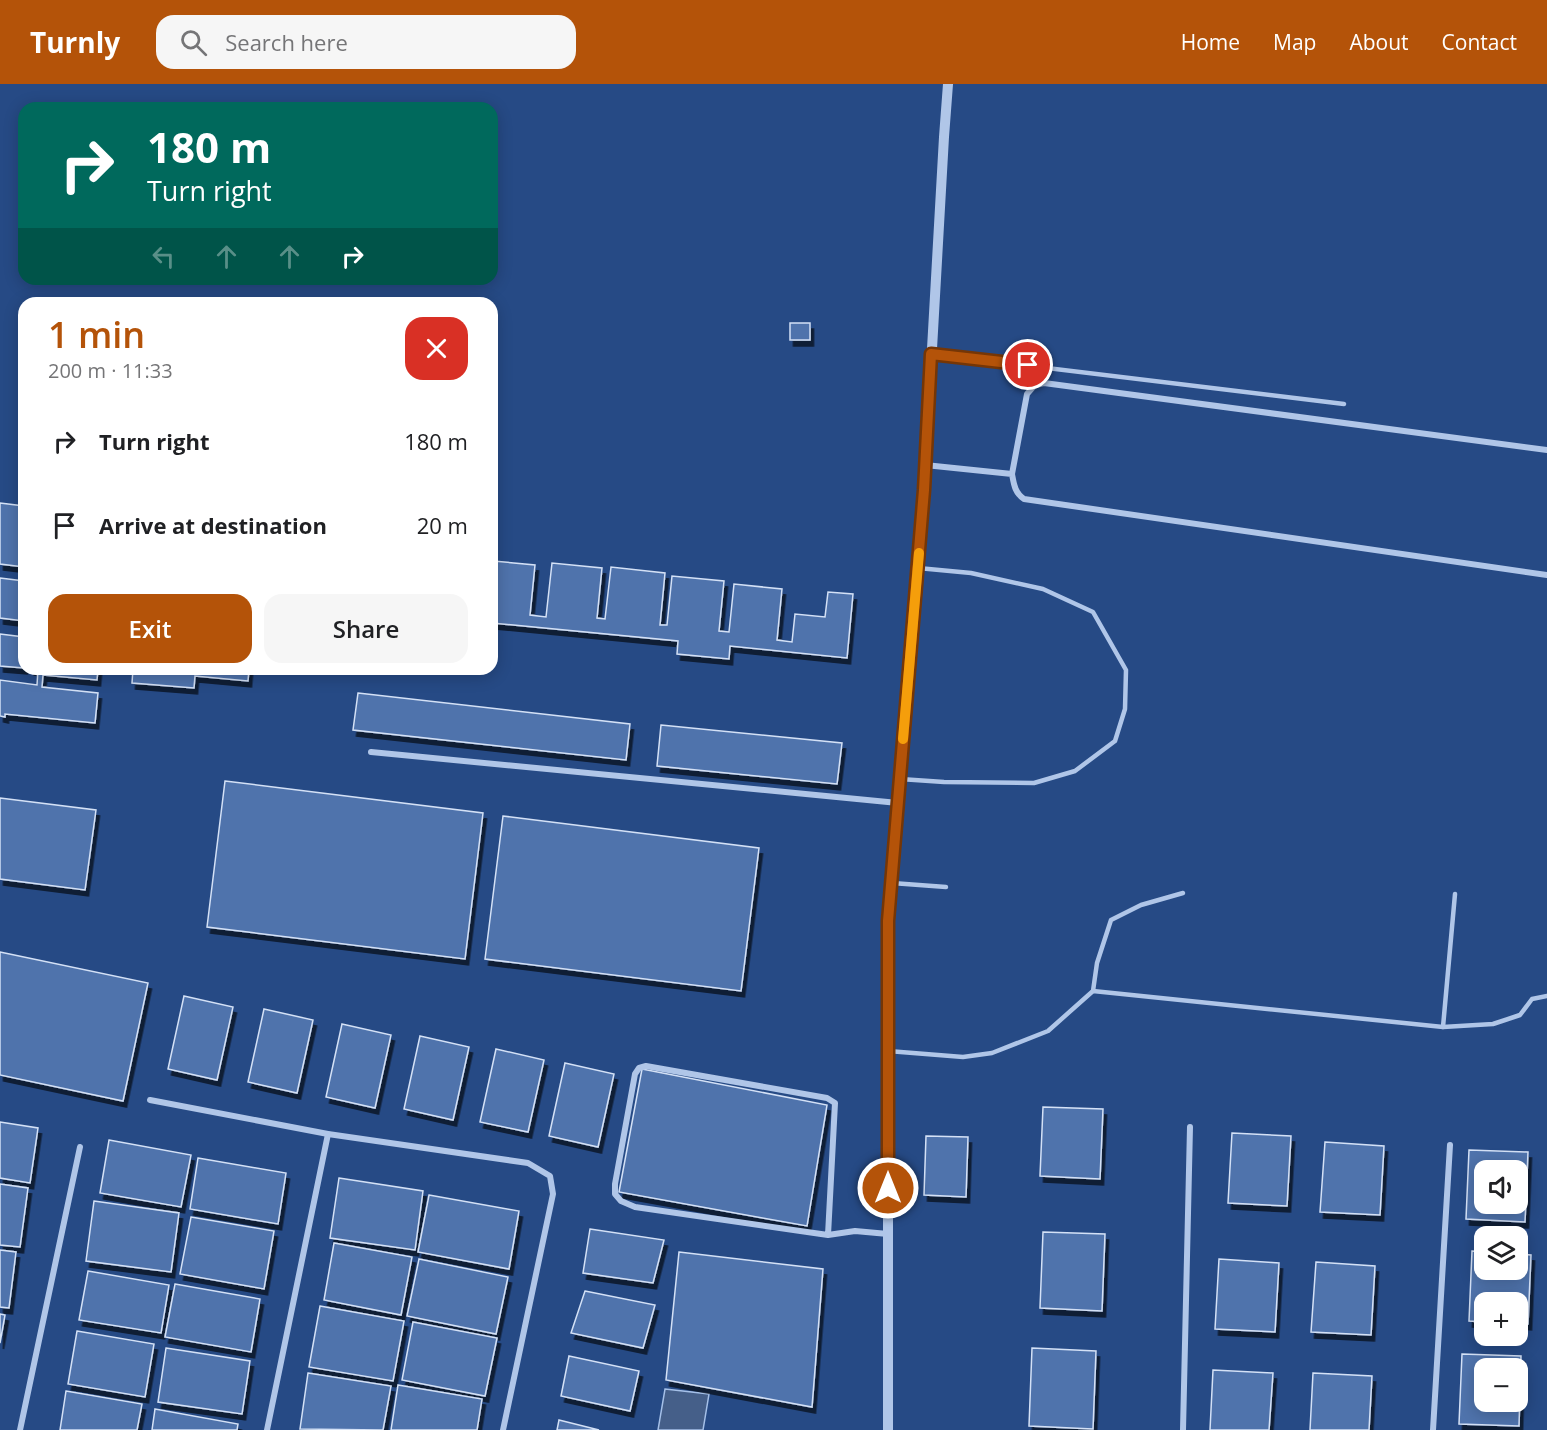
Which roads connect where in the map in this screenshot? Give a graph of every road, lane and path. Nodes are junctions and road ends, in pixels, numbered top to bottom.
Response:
1 (948, 84) edge
2 (931, 354) junction
3 (1344, 404) dead end
4 (1547, 450) edge
5 (925, 465) junction
6 (1012, 474) junction
7 (918, 568) junction
8 (1547, 575) edge
9 (372, 752) dead end
10 (900, 779) junction
11 (898, 803) junction
12 (891, 883) junction
13 (946, 887) dead end
14 (1183, 893) dead end
15 (1455, 894) dead end
16 (1093, 992) junction
17 (1547, 996) edge
18 (1443, 1027) junction
19 (888, 1051) junction
20 (150, 1100) dead end
21 (1190, 1127) dead end
22 (328, 1134) junction
23 (1450, 1145) dead end
24 (80, 1147) dead end
25 (888, 1234) junction
26 (828, 1235) junction
27 (20, 1430) edge
28 (267, 1430) edge
29 (503, 1430) edge
30 (888, 1430) edge
31 (1183, 1430) edge
32 (1432, 1430) edge

1 - 2 street
2 - 3 lane
2 - 5 street
4 - 6 street
5 - 6 street
5 - 7 street
6 - 8 street
7 - 10 street
7 - 10 lane
9 - 11 street
10 - 11 street
11 - 12 street
12 - 13 lane
12 - 19 street
14 - 16 lane
15 - 18 lane
16 - 18 lane
16 - 19 lane
17 - 18 lane
19 - 25 street
20 - 22 street
21 - 31 street
22 - 28 street
22 - 29 street
23 - 32 street
24 - 27 street
25 - 26 street
25 - 30 street
26 - 26 street

